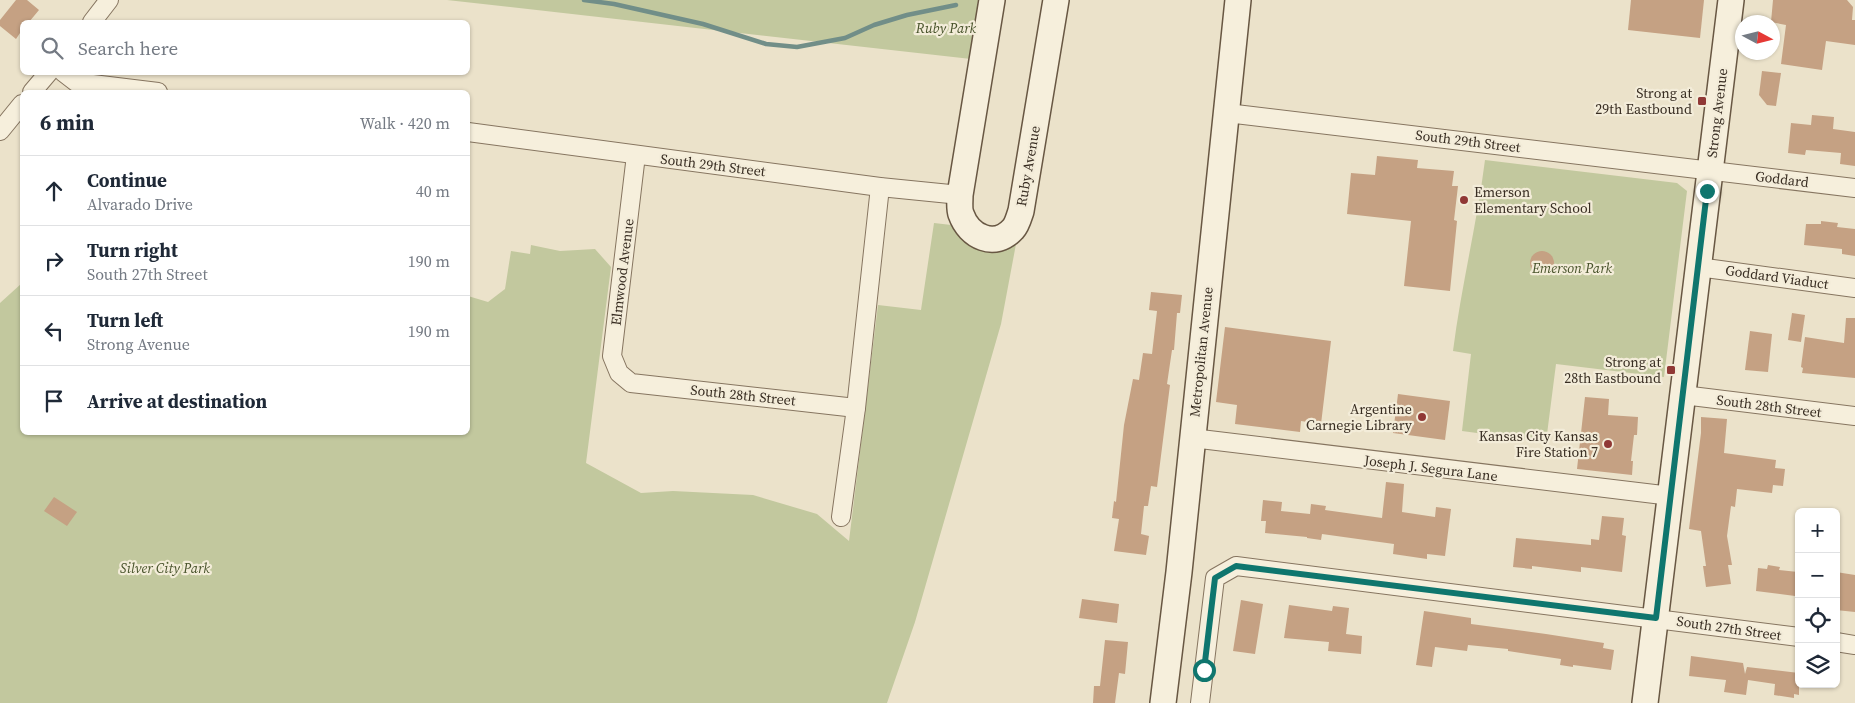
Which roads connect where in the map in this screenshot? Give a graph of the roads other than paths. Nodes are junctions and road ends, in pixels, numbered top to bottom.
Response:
1 (109, 0) edge
2 (992, 0) edge
3 (1056, 0) edge
4 (1238, 0) edge
5 (1731, 0) edge
6 (94, 20) edge
7 (46, 75) edge
8 (67, 75) edge
9 (34, 90) edge
10 (142, 90) edge
11 (20, 106) edge
12 (1227, 113) junction
13 (0, 131) edge
14 (470, 132) edge
15 (636, 155) junction
16 (1710, 170) junction
17 (880, 187) junction
18 (1855, 188) edge
19 (960, 195) junction
20 (1698, 267) junction
21 (1855, 288) edge
22 (631, 383) joint
23 (1683, 395) junction
24 (856, 408) junction
25 (1855, 416) edge
26 (1192, 438) junction
27 (1671, 496) junction
28 (841, 517) dead end
29 (1656, 618) junction
30 (1795, 636) edge
31 (1840, 642) edge
32 (1855, 644) edge
33 (1163, 703) edge
34 (1200, 703) edge
35 (1645, 703) edge

1 - 6 street
2 - 19 street, Ruby Avenue
3 - 19 street, Ruby Avenue
4 - 12 street, Metropolitan Avenue
5 - 16 street, Strong Avenue
7 - 9 street
8 - 10 street
11 - 13 street
12 - 16 street, South 29th Street
12 - 26 street, Metropolitan Avenue
14 - 15 street, South 29th Street
15 - 17 street, South 29th Street
15 - 22 street, Elmwood Avenue
16 - 18 street, Goddard
16 - 20 street, Strong Avenue
17 - 19 street, South 29th Street
17 - 24 street
20 - 21 street, Goddard Viaduct
20 - 23 street, Strong Avenue
22 - 24 street, South 28th Street
23 - 25 street, South 28th Street
23 - 27 street, Strong Avenue
24 - 28 street
26 - 27 street, Joseph J. Segura Lane
26 - 33 street, Metropolitan Avenue
27 - 29 street, Strong Avenue
29 - 30 street, South 27th Street
29 - 34 street, South 27th Street
29 - 35 street, Strong Avenue
31 - 32 street

